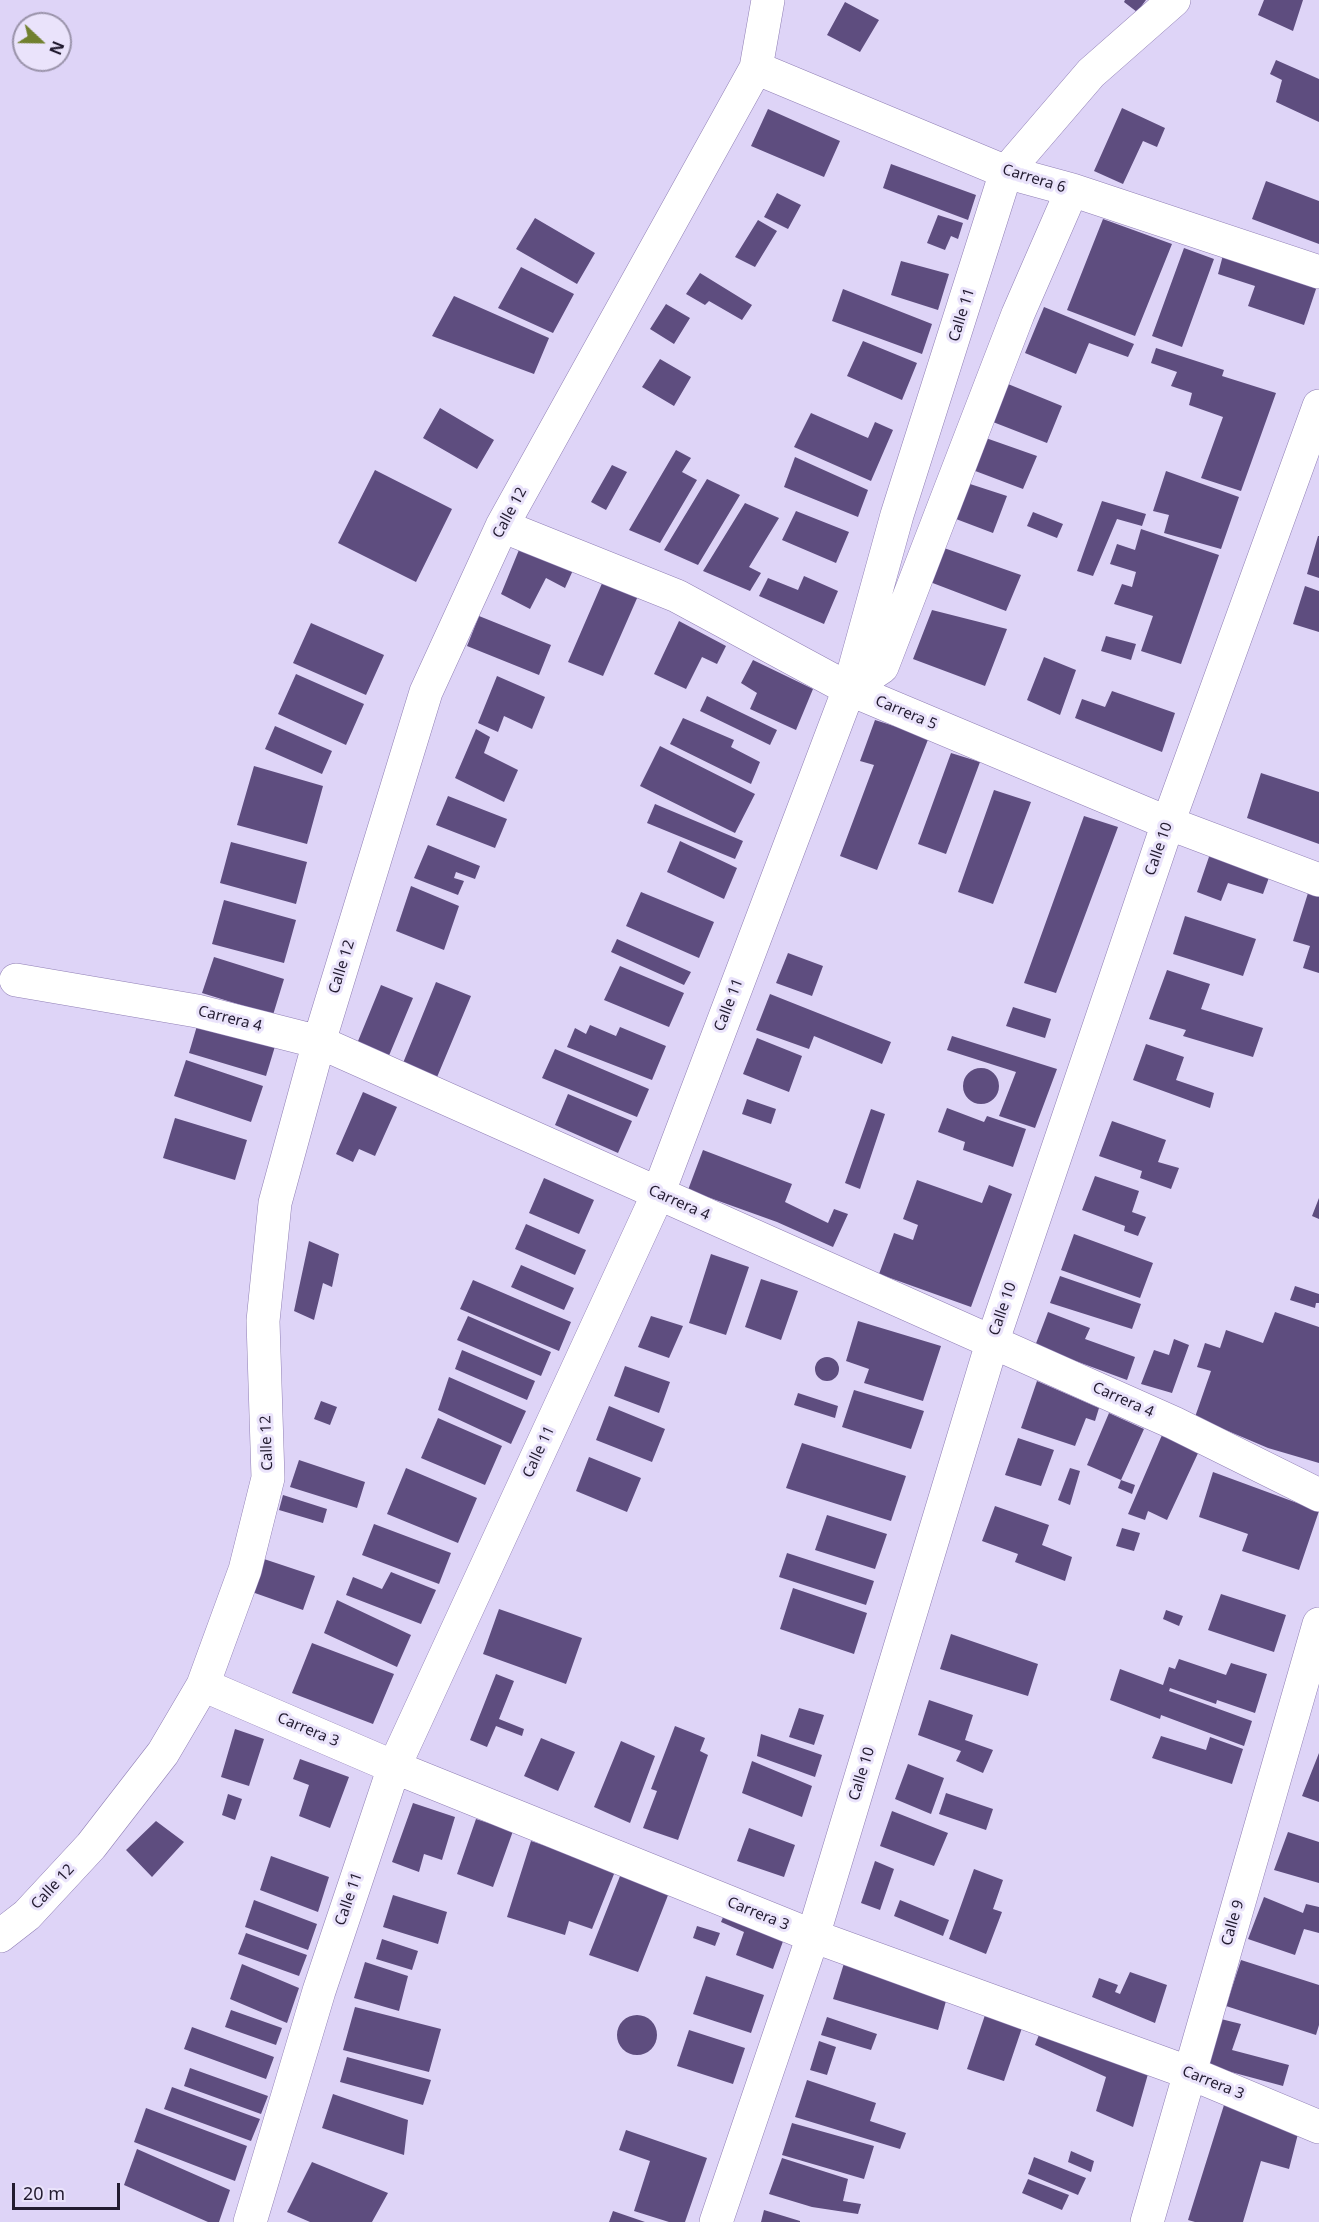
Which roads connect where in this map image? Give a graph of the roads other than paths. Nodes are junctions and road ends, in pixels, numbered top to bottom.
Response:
1 (768, 0) edge
2 (1174, 0) edge
3 (756, 68) junction
4 (1006, 172) junction
5 (1072, 190) junction
6 (1319, 272) edge
7 (1319, 406) edge
8 (502, 526) junction
9 (849, 689) junction
10 (1168, 823) junction
11 (1319, 880) edge
12 (16, 980) dead end
13 (320, 1042) junction
14 (658, 1194) junction
15 (992, 1343) junction
16 (1319, 1495) edge
17 (1319, 1623) edge
18 (203, 1685) junction
19 (394, 1767) junction
20 (0, 1936) edge
21 (813, 1936) junction
22 (1190, 2073) junction
23 (1319, 2127) edge
24 (250, 2222) edge
25 (716, 2222) edge
26 (1147, 2222) edge

1 - 3 street, Calle 12
2 - 4 street, Calle 11
3 - 4 street, Carrera 6
3 - 8 street, Calle 12
4 - 5 street, Carrera 6
4 - 9 street, Calle 11
5 - 6 street, Carrera 6
5 - 9 street
7 - 10 street, Calle 10
8 - 9 street, Carrera 5
8 - 13 street, Calle 12
9 - 10 street, Carrera 5
9 - 14 street, Calle 11
10 - 11 street, Carrera 5
10 - 15 street, Calle 10
12 - 13 street, Carrera 4
13 - 14 street, Carrera 4
13 - 18 street, Calle 12
14 - 15 street, Carrera 4
14 - 19 street, Calle 11
15 - 16 street, Carrera 4
15 - 21 street, Calle 10
17 - 22 street, Calle 9
18 - 19 street, Carrera 3
18 - 20 street, Calle 12
19 - 21 street, Carrera 3
19 - 24 street, Calle 11
21 - 22 street, Carrera 3
21 - 25 street, Calle 10
22 - 23 street, Carrera 3
22 - 26 street, Calle 9

